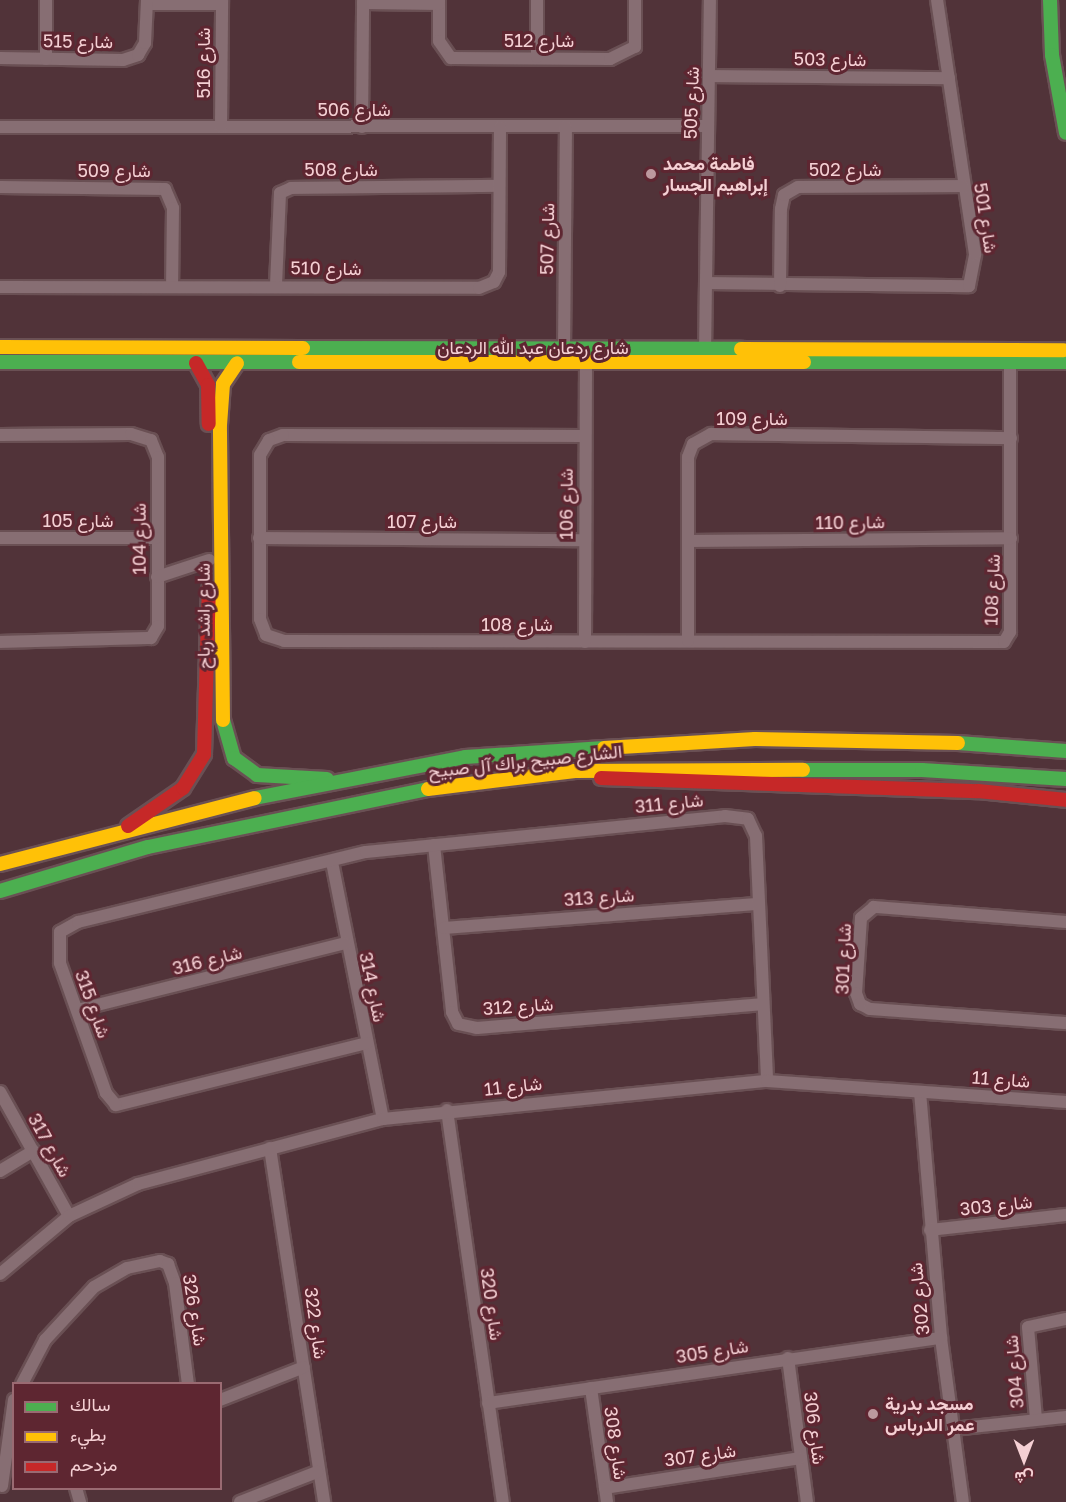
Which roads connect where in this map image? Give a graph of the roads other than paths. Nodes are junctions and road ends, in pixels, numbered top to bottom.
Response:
1 (46, 0) edge
2 (537, 0) edge
3 (635, 0) edge
4 (710, 0) edge
5 (937, 0) edge
6 (147, 2) edge
7 (222, 2) edge
8 (363, 2) edge
9 (439, 2) edge
10 (1049, 5) edge
11 (537, 57) junction
12 (0, 58) edge
13 (46, 58) junction
14 (711, 76) junction
15 (949, 78) junction
16 (708, 126) junction
17 (0, 127) edge
18 (221, 127) junction
19 (362, 127) junction
20 (500, 127) junction
21 (566, 127) junction
22 (1066, 133) edge
23 (498, 186) junction
24 (963, 186) junction
25 (0, 187) edge
26 (706, 283) junction
27 (172, 285) junction
28 (276, 285) junction
29 (780, 286) junction
30 (0, 287) edge
31 (0, 347) edge
32 (1066, 350) edge
33 (564, 351) junction
34 (705, 352) junction
35 (362, 357) junction
36 (446, 358) junction
37 (831, 358) junction
38 (0, 362) edge
39 (1066, 362) edge
40 (196, 363) junction
41 (237, 363) junction
42 (1010, 364) junction
43 (586, 365) junction
44 (215, 392) junction
45 (0, 435) edge
46 (585, 436) junction
47 (1011, 438) junction
48 (0, 538) edge
49 (156, 538) junction
50 (260, 538) junction
51 (1011, 538) junction
52 (584, 540) junction
53 (689, 541) junction
54 (209, 560) junction
55 (157, 577) junction
56 (688, 641) junction
57 (0, 642) edge
58 (585, 642) junction
59 (1066, 752) edge
60 (755, 768) junction
61 (575, 771) junction
62 (1066, 772) edge
63 (1066, 779) edge
64 (341, 781) junction
65 (1066, 801) edge
66 (128, 826) junction
67 (434, 845) junction
68 (332, 862) junction
69 (0, 864) edge
70 (0, 891) edge
71 (756, 904) junction
72 (1066, 922) edge
73 (444, 928) junction
74 (345, 943) junction
75 (761, 1004) junction
76 (77, 1010) junction
77 (1066, 1023) edge
78 (367, 1043) junction
79 (767, 1081) junction
80 (0, 1092) edge
81 (920, 1092) junction
82 (1066, 1102) edge
83 (447, 1110) junction
84 (382, 1119) junction
85 (270, 1148) junction
86 (33, 1151) junction
87 (0, 1171) edge
88 (1066, 1215) edge
89 (69, 1216) junction
90 (930, 1230) junction
91 (0, 1274) edge
92 (1066, 1319) edge
93 (941, 1338) junction
94 (788, 1358) junction
95 (304, 1367) junction
96 (23, 1382) edge
97 (188, 1382) edge
98 (591, 1388) junction
99 (222, 1399) edge
100 (489, 1402) junction
101 (1066, 1417) edge
102 (12, 1419) edge
103 (1036, 1419) junction
104 (953, 1429) junction
105 (800, 1458) junction
106 (316, 1472) junction
107 (5, 1485) edge
108 (605, 1488) junction
109 (240, 1502) edge
110 (324, 1502) edge
111 (503, 1502) edge
112 (607, 1502) edge
113 (807, 1502) edge
114 (963, 1502) edge

1 - 13 street
2 - 11 street
3 - 11 street, شارع 512
4 - 14 street, شارع 505
5 - 15 street, شارع 501
6 - 7 street, شارع 515
6 - 13 street, شارع 515
7 - 18 street, شارع 516
8 - 9 street, شارع 512
8 - 19 street
9 - 11 street, شارع 512
10 - 22 street
12 - 13 street, شارع 515
14 - 15 street, شارع 503
14 - 16 street, شارع 505
15 - 24 street, شارع 501
16 - 21 street, شارع 506
16 - 26 street, شارع 505
17 - 18 street, شارع 506
18 - 19 street, شارع 506
19 - 20 street, شارع 506
20 - 21 street, شارع 506
20 - 23 street, شارع 510
21 - 33 street, شارع 507
23 - 28 street, شارع 508
23 - 28 street, شارع 510
24 - 29 street, شارع 502
24 - 29 street, شارع 501
25 - 27 street, شارع 509
26 - 29 street, شارع 501
26 - 34 street, شارع 505
27 - 28 street, شارع 510
27 - 30 street, شارع 510
31 - 35 street, شارع ردعان عبد الله الردعان
32 - 37 street, شارع ردعان عبد الله الردعان
33 - 34 street, شارع ردعان عبد الله الردعان
33 - 36 street, شارع ردعان عبد الله الردعان
34 - 37 street, شارع ردعان عبد الله الردعان
35 - 36 street, شارع ردعان عبد الله الردعان
35 - 41 street, شارع ردعان عبد الله الردعان
36 - 43 street, شارع ردعان عبد الله الردعان
37 - 42 street, شارع ردعان عبد الله الردعان
37 - 43 street, شارع ردعان عبد الله الردعان
38 - 40 street, شارع ردعان عبد الله الردعان
39 - 42 street, شارع ردعان عبد الله الردعان
40 - 41 street, شارع ردعان عبد الله الردعان
40 - 44 street, شارع راشد رباح
41 - 44 street, شارع راشد رباح
42 - 47 street, شارع 108
43 - 46 street, شارع 106
44 - 54 street, شارع راشد رباح
44 - 64 street, شارع راشد رباح
45 - 49 street, شارع 104
46 - 50 street, شارع 108
46 - 52 street, شارع 106
47 - 51 street, شارع 108
47 - 53 street, شارع 109
48 - 49 street, شارع 105
49 - 55 street, شارع 104
50 - 52 street, شارع 107
50 - 58 street, شارع 108
51 - 53 street, شارع 110
51 - 56 street, شارع 108
52 - 58 street, شارع 106
53 - 56 street, شارع 109
54 - 55 street
54 - 66 street, شارع راشد رباح
55 - 57 street, شارع 104
56 - 58 street, شارع 108
59 - 64 street, الشارع صبيح براك آل صبيح
60 - 61 street, الشارع صبيح براك آل صبيح
60 - 62 street
60 - 63 street, الشارع صبيح براك آل صبيح
61 - 65 street
61 - 70 street, الشارع صبيح براك آل صبيح
64 - 66 street, الشارع صبيح براك آل صبيح
66 - 69 street, الشارع صبيح براك آل صبيح
67 - 68 street, شارع 311
67 - 71 street, شارع 311
67 - 73 street, شارع 312
68 - 74 street, شارع 314
68 - 76 street, شارع 315
71 - 73 street, شارع 313
71 - 75 street, شارع 311
72 - 77 street, شارع 301
73 - 75 street, شارع 312
74 - 76 street, شارع 316
74 - 78 street, شارع 314
75 - 79 street, شارع 311
76 - 78 street, شارع 315
78 - 84 street, شارع 314
79 - 81 street, شارع 11
79 - 83 street, شارع 11
80 - 86 street, شارع 317
81 - 82 street, شارع 11
81 - 90 street, شارع 302
83 - 84 street, شارع 11
83 - 100 street, شارع 320
84 - 85 street, شارع 11
85 - 89 street, شارع 11
85 - 95 street, شارع 322
86 - 87 street
86 - 89 street, شارع 317
88 - 90 street, شارع 303
89 - 91 street, شارع 11
90 - 93 street, شارع 302
92 - 103 street, شارع 304
93 - 94 street, شارع 305
93 - 104 street, شارع 302
94 - 98 street, شارع 305
94 - 105 street, شارع 306
95 - 99 street
95 - 106 street, شارع 322
96 - 97 street, شارع 326
98 - 100 street, شارع 305
98 - 108 street, شارع 308
100 - 111 street, شارع 320
101 - 103 street
102 - 107 street
103 - 104 street
104 - 114 street, شارع 302
105 - 108 street, شارع 307
105 - 113 street, شارع 306
106 - 109 street
106 - 110 street, شارع 322
108 - 112 street, شارع 308

